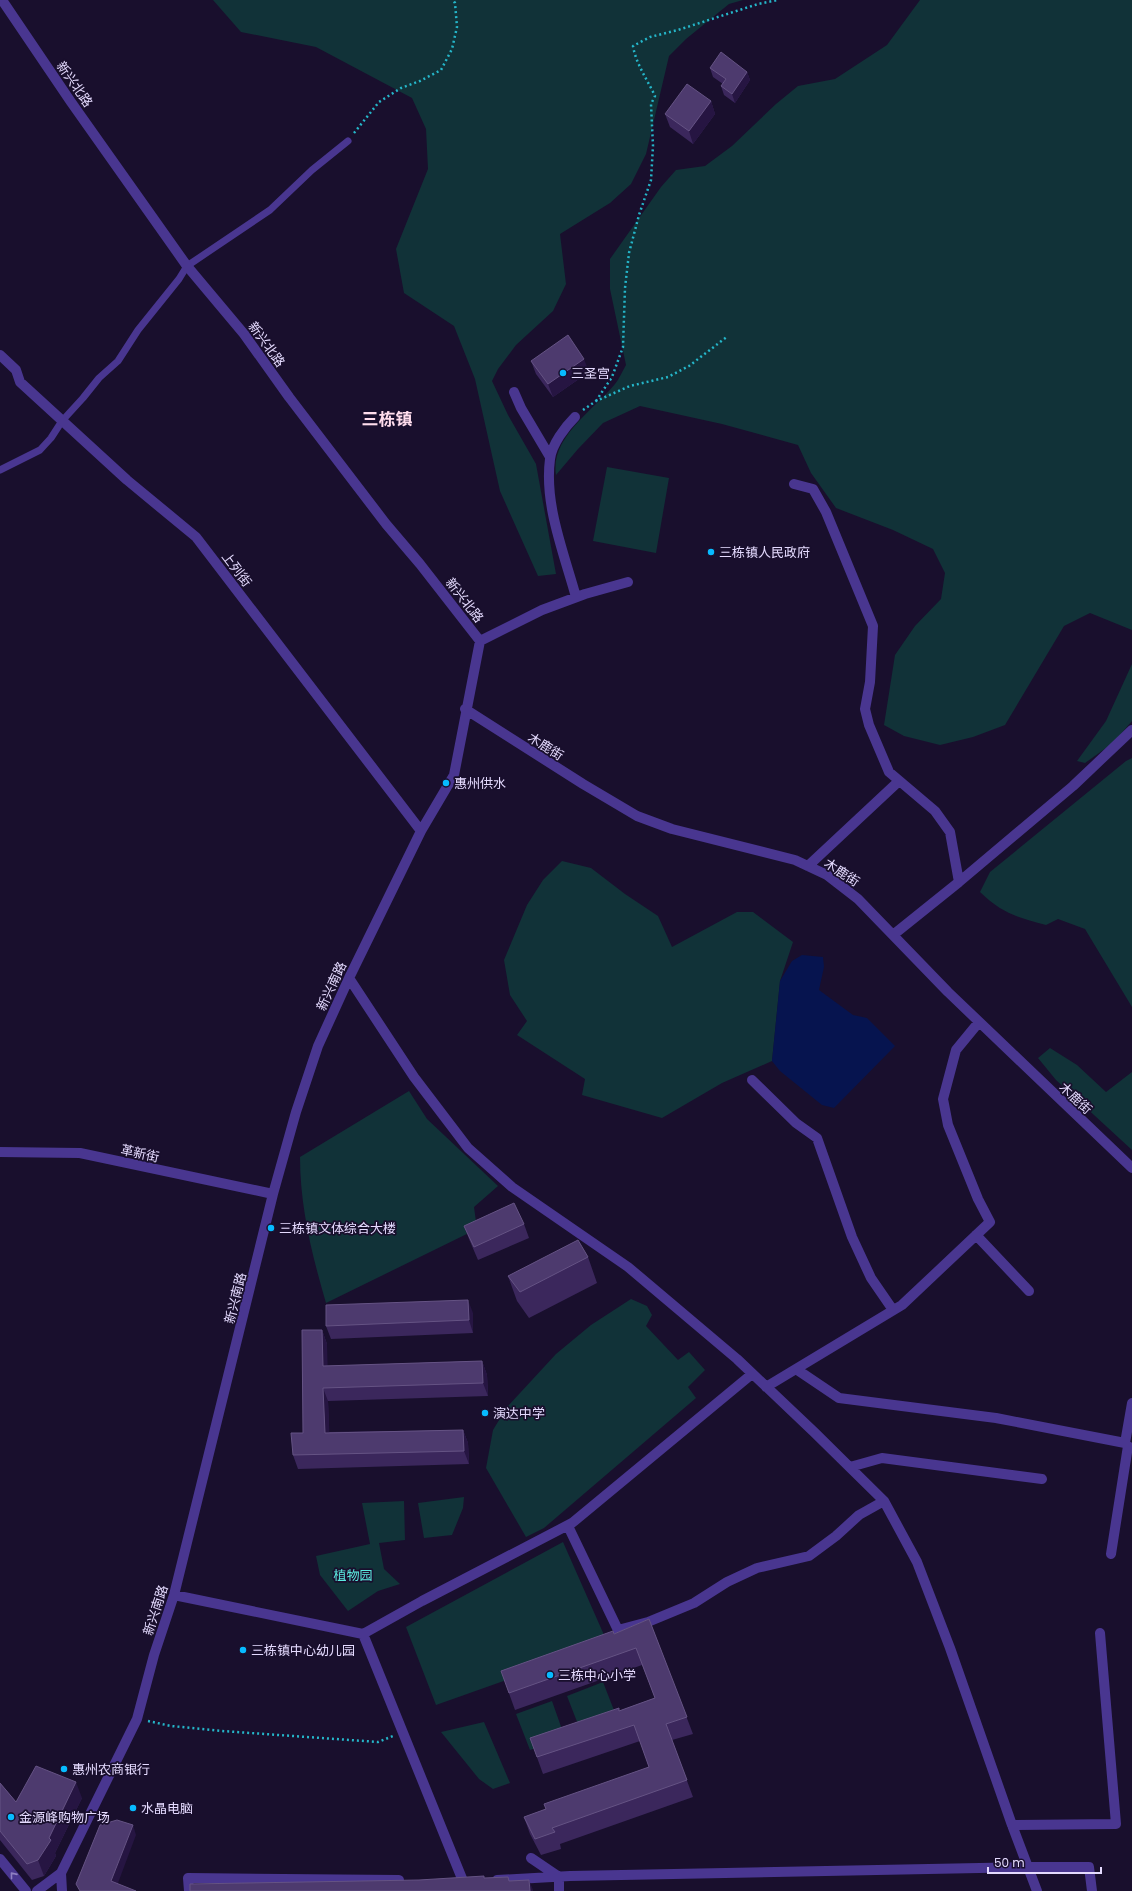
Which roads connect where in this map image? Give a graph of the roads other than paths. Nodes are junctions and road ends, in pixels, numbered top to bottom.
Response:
1 (2, 0) edge
2 (348, 141) road end
3 (187, 266) junction
4 (0, 355) edge
5 (514, 392) dead end
6 (574, 417) road end
7 (62, 421) junction
8 (550, 457) junction
9 (0, 470) edge
10 (794, 484) dead end
11 (628, 582) dead end
12 (576, 597) junction
13 (480, 641) junction
14 (465, 709) junction
15 (1132, 730) edge
16 (899, 781) junction
17 (420, 831) junction
18 (808, 866) junction
19 (959, 882) junction
20 (893, 935) junction
21 (349, 978) junction
22 (979, 1022) junction
23 (752, 1080) dead end
24 (0, 1152) edge
25 (1132, 1168) edge
26 (273, 1194) junction
27 (976, 1235) junction
28 (1029, 1290) dead end
29 (894, 1310) junction
30 (796, 1369) junction
31 (752, 1374) junction
32 (766, 1387) junction
33 (1132, 1403) edge
34 (1124, 1443) junction
35 (850, 1467) junction
36 (1042, 1479) dead end
37 (884, 1501) junction
38 (568, 1526) junction
39 (1112, 1554) dead end
40 (174, 1595) junction
41 (1100, 1633) dead end
42 (363, 1634) junction
43 (1012, 1825) junction
44 (532, 1858) dead end
45 (0, 1859) edge
46 (1029, 1867) junction
47 (61, 1873) junction
48 (559, 1877) junction
49 (408, 1880) edge
50 (487, 1880) edge
51 (463, 1881) edge
52 (26, 1891) edge
53 (37, 1891) edge
54 (62, 1891) edge
55 (189, 1891) edge
56 (559, 1891) edge
57 (1037, 1891) edge
58 (1092, 1891) edge

1 - 3 street, 新兴北路
2 - 3 lane
3 - 7 lane
3 - 13 street, 新兴北路
4 - 7 street, 上列街
5 - 8 street
6 - 8 street
7 - 9 lane
7 - 17 street, 上列街
8 - 12 street
10 - 16 street
11 - 12 street
12 - 13 street
13 - 14 street, 新兴北路
14 - 17 street, 新兴南路
14 - 18 street, 木鹿街
15 - 19 street
16 - 18 street
16 - 19 street
17 - 21 street, 新兴南路
18 - 20 street, 木鹿街
19 - 20 street
20 - 22 street, 木鹿街
21 - 26 street, 新兴南路
21 - 31 street
22 - 25 street, 木鹿街
22 - 27 street
23 - 29 street
24 - 26 street, 革新街
26 - 40 street, 新兴南路
27 - 28 street
27 - 29 street
29 - 30 street
30 - 32 street
30 - 34 street
31 - 32 street
31 - 38 street
32 - 35 street
33 - 34 street
34 - 39 street
35 - 36 street
35 - 37 street
37 - 38 street
37 - 43 street
38 - 42 street
40 - 42 street
40 - 47 street, 新兴南路
41 - 43 street
42 - 51 street
43 - 46 street
44 - 48 street
52 -> 45 street
46 - 48 street
46 - 57 street
46 - 58 street
47 - 53 street, 新兴南路
47 - 54 street
48 - 50 street
48 - 56 street
49 - 55 street

